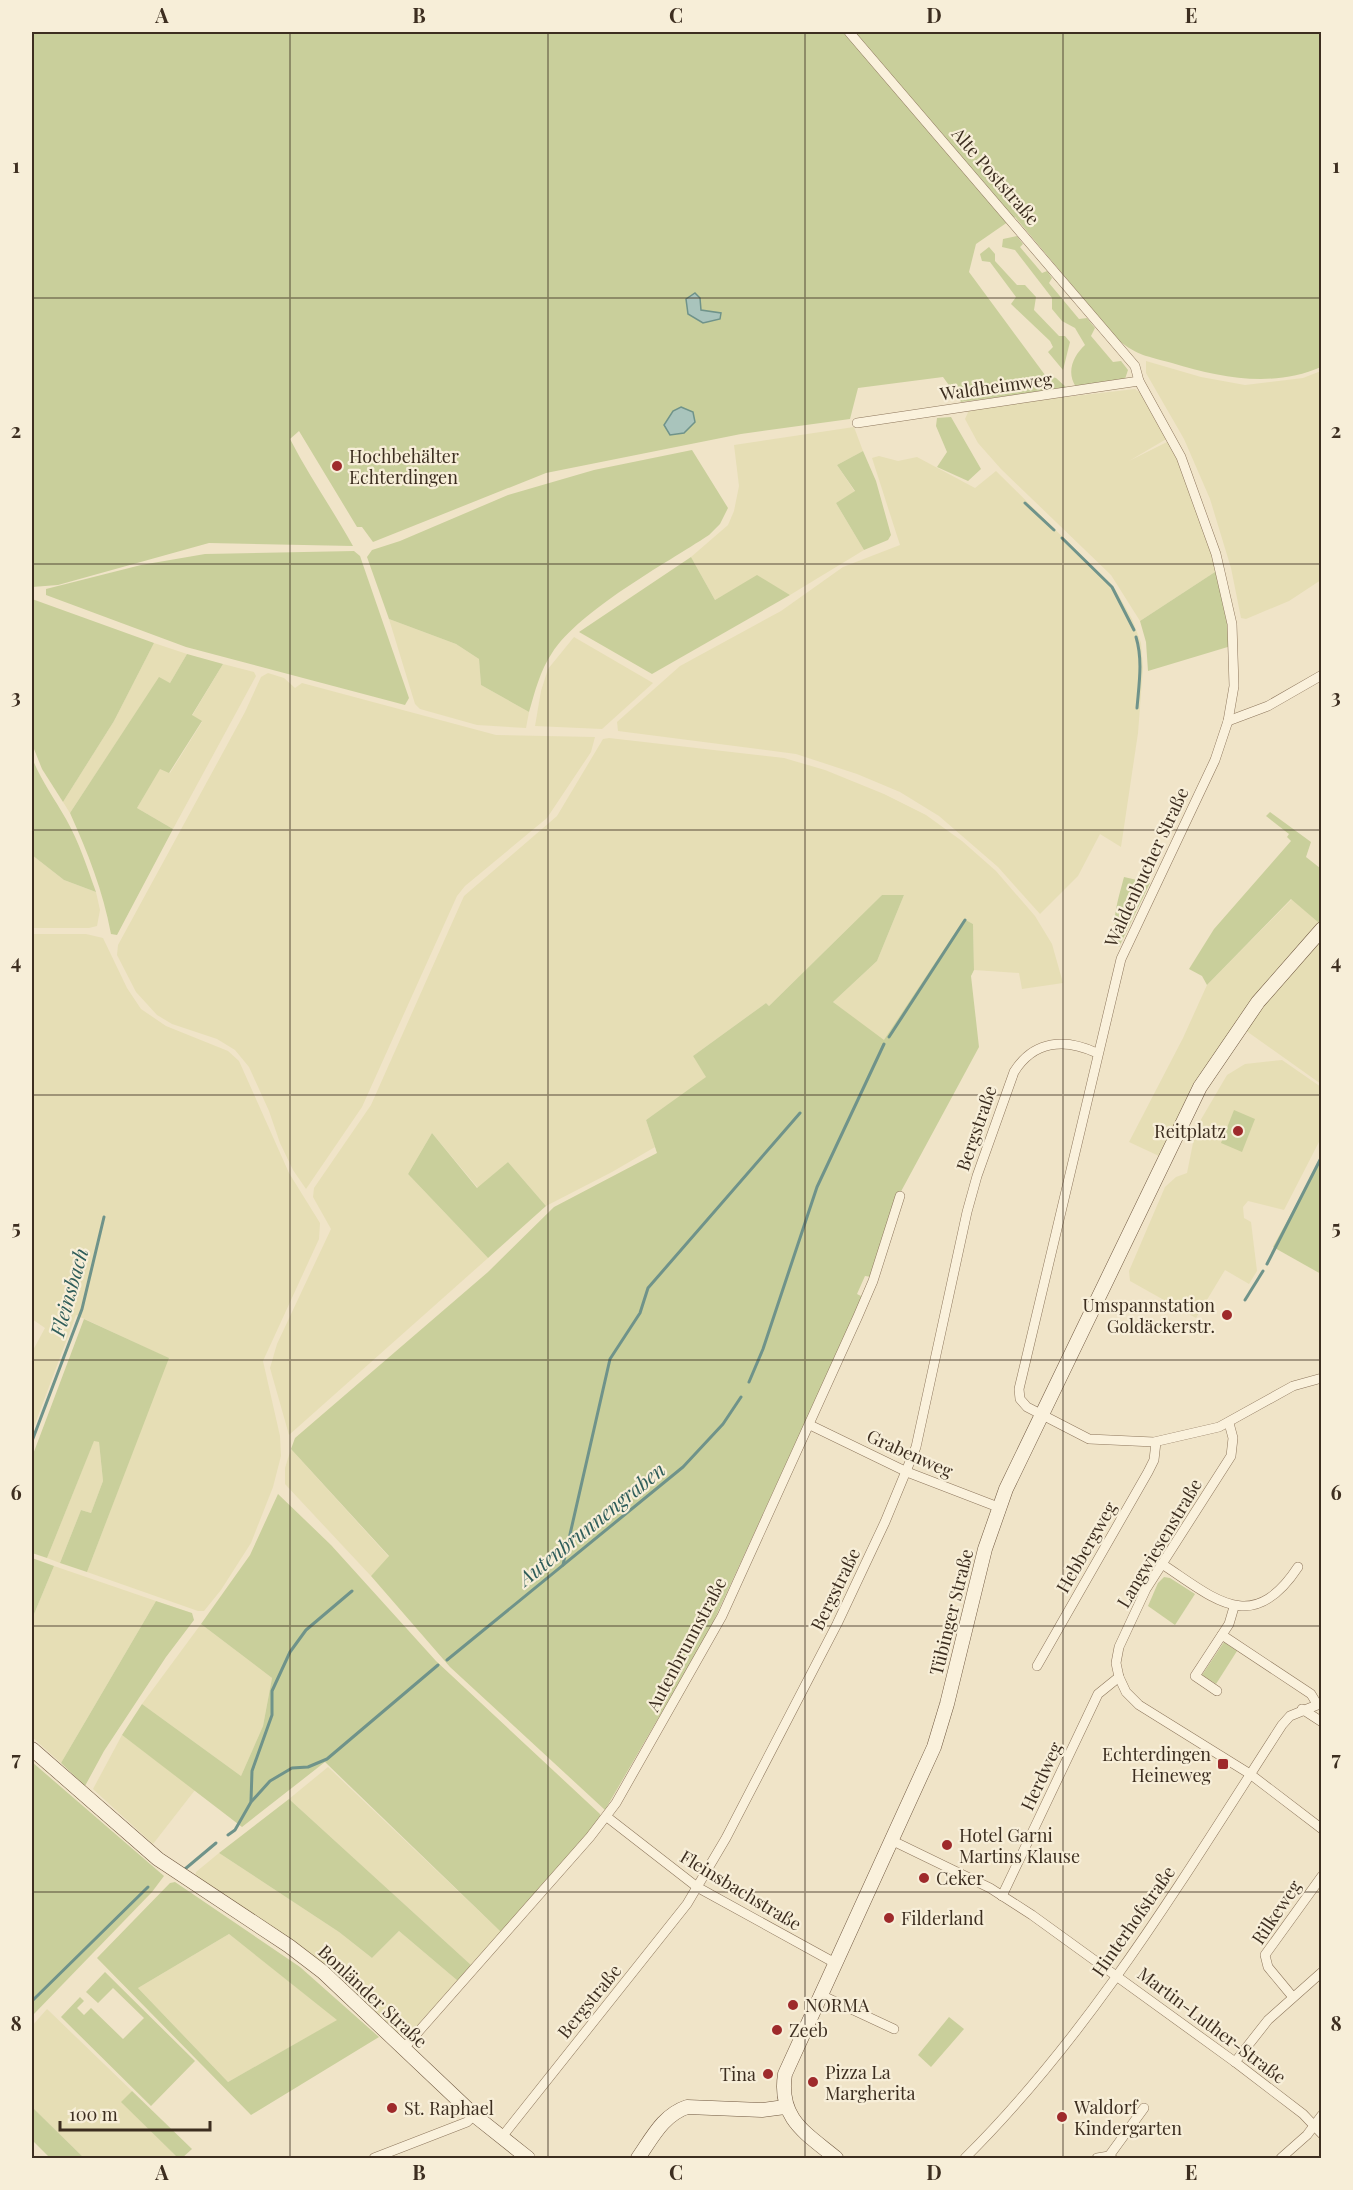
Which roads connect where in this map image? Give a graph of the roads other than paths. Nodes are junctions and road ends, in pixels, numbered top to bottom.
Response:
1 (849, 32) edge
2 (1116, 344) joint
3 (1139, 381) junction
4 (857, 423) dead end
5 (1322, 675) edge
6 (1228, 721) junction
7 (1322, 929) edge
8 (1097, 1053) junction
9 (900, 1196) dead end
10 (1322, 1378) edge
11 (1041, 1414) junction
12 (1228, 1423) junction
13 (810, 1425) junction
14 (1156, 1442) junction
15 (908, 1472) junction
16 (998, 1507) junction
17 (1162, 1564) junction
18 (1298, 1567) dead end
19 (1234, 1607) junction
20 (1222, 1635) junction
21 (1037, 1666) dead end
22 (1119, 1677) junction
23 (1217, 1691) dead end
24 (1319, 1703) edge
25 (1302, 1709) junction
26 (1322, 1722) edge
27 (32, 1749) edge
28 (1250, 1774) junction
29 (607, 1817) junction
30 (1322, 1829) edge
31 (893, 1841) junction
32 (1322, 1876) edge
33 (697, 1887) junction
34 (1002, 1896) junction
35 (836, 1963) junction
36 (1322, 1972) edge
37 (1117, 1975) junction
38 (821, 1995) junction
39 (1292, 1996) junction
40 (894, 2029) dead end
41 (404, 2048) junction
42 (1235, 2062) junction
43 (785, 2107) junction
44 (1144, 2108) dead end
45 (474, 2115) junction
46 (1322, 2115) edge
47 (1314, 2125) junction
48 (1322, 2133) edge
49 (501, 2138) junction
50 (1111, 2157) edge
51 (374, 2158) edge
52 (528, 2158) edge
53 (638, 2158) edge
54 (836, 2158) edge
55 (965, 2158) edge
56 (1097, 2158) edge
57 (1281, 2158) edge

1 - 2 street, Alte Poststraße
2 - 3 street, Waldenbucher Straße
3 - 4 street, Waldheimweg
3 - 6 street, Waldenbucher Straße
5 - 6 street
6 - 8 street, Waldenbucher Straße
7 - 11 main road, Tübinger Straße
8 - 11 street, Waldenbucher Straße
8 - 15 street, Bergstraße
9 - 13 street, Autenbrunnstraße
10 - 12 street, Waldenbucher Straße
11 - 14 street, Waldenbucher Straße
11 - 16 main road, Tübinger Straße
12 - 14 street, Waldenbucher Straße
12 - 17 street, Langwiesenstraße
13 - 15 street, Grabenweg
13 - 29 street, Autenbrunnstraße
14 - 21 street, Hebbergweg
15 - 16 street, Grabenweg
15 - 33 street, Bergstraße
16 - 31 main road, Tübinger Straße
17 - 19 street
17 - 22 street, Langwiesenstraße
18 - 19 street
19 - 20 street
20 - 23 street
20 - 24 street
22 - 28 street
22 - 34 street, Herdweg
24 - 25 street, Hinterhofstraße
25 - 26 street
25 - 28 street, Hinterhofstraße
27 - 41 main road, Bonländer Straße
28 - 30 street
28 - 37 street, Hinterhofstraße
29 - 33 street, Fleinsbachstraße
29 - 41 street, Autenbrunnstraße
31 - 34 street, Martin-Luther-Straße
31 - 35 main road, Tübinger Straße
32 - 39 street, Rilkeweg
33 - 35 street, Fleinsbachstraße
33 - 49 street, Bergstraße
34 - 37 street, Martin-Luther-Straße
35 - 38 main road, Tübinger Straße
36 - 39 street
37 - 42 street, Martin-Luther-Straße
37 - 55 street, Hinterhofstraße
38 - 40 street
38 - 43 main road, Tübinger Straße
39 - 42 street
41 - 45 main road, Bonländer Straße
42 - 47 street, Martin-Luther-Straße
43 - 53 main road
43 - 54 main road
44 - 50 street
45 - 49 main road, Bonländer Straße
45 - 51 street
46 - 47 street
47 - 48 street, Martin-Luther-Straße
47 - 57 street
49 - 52 main road, Bonländer Straße
50 - 56 street

